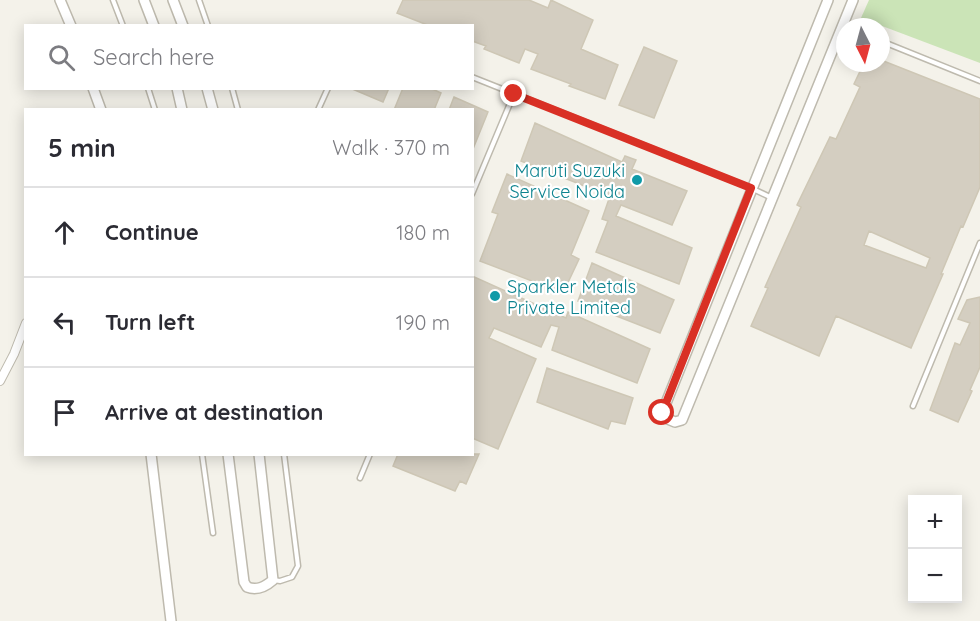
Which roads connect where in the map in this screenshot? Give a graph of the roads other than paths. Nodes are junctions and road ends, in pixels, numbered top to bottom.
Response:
1 (60, 0) edge
2 (113, 0) edge
3 (144, 0) edge
4 (173, 0) edge
5 (199, 0) edge
6 (828, 0) edge
7 (853, 0) edge
8 (847, 18) edge
9 (70, 24) edge
10 (122, 24) edge
11 (153, 24) edge
12 (182, 24) edge
13 (207, 24) edge
14 (836, 45) edge
15 (890, 45) edge
16 (474, 78) edge
17 (980, 81) edge
18 (94, 90) edge
19 (149, 90) edge
20 (177, 90) edge
21 (208, 90) edge
22 (233, 90) edge
23 (327, 90) edge
24 (514, 94) junction
25 (100, 108) edge
26 (154, 108) edge
27 (182, 108) edge
28 (212, 108) edge
29 (237, 108) edge
30 (319, 108) edge
31 (751, 188) junction
32 (474, 189) edge
33 (772, 198) junction
34 (980, 243) edge
35 (24, 328) edge
36 (0, 381) edge
37 (914, 406) dead end
38 (150, 456) edge
39 (202, 456) edge
40 (228, 456) edge
41 (259, 456) edge
42 (284, 456) edge
43 (369, 456) edge
44 (360, 478) dead end
45 (213, 532) dead end
46 (273, 580) junction
47 (171, 621) edge

1 - 9 street
2 - 10 lane
3 - 11 street
4 - 12 street
5 - 13 lane
6 - 31 street
7 - 8 street
14 - 33 street
15 - 17 lane
16 - 24 lane
18 - 25 street
19 - 26 lane
20 - 27 street
21 - 28 street
22 - 29 lane
23 - 30 lane
24 - 31 lane
24 - 32 lane
31 - 33 lane
31 - 33 street
34 - 37 lane
35 - 36 street
38 - 47 street
39 - 45 lane
40 - 46 street
41 - 46 street
42 - 46 lane
43 - 44 lane

